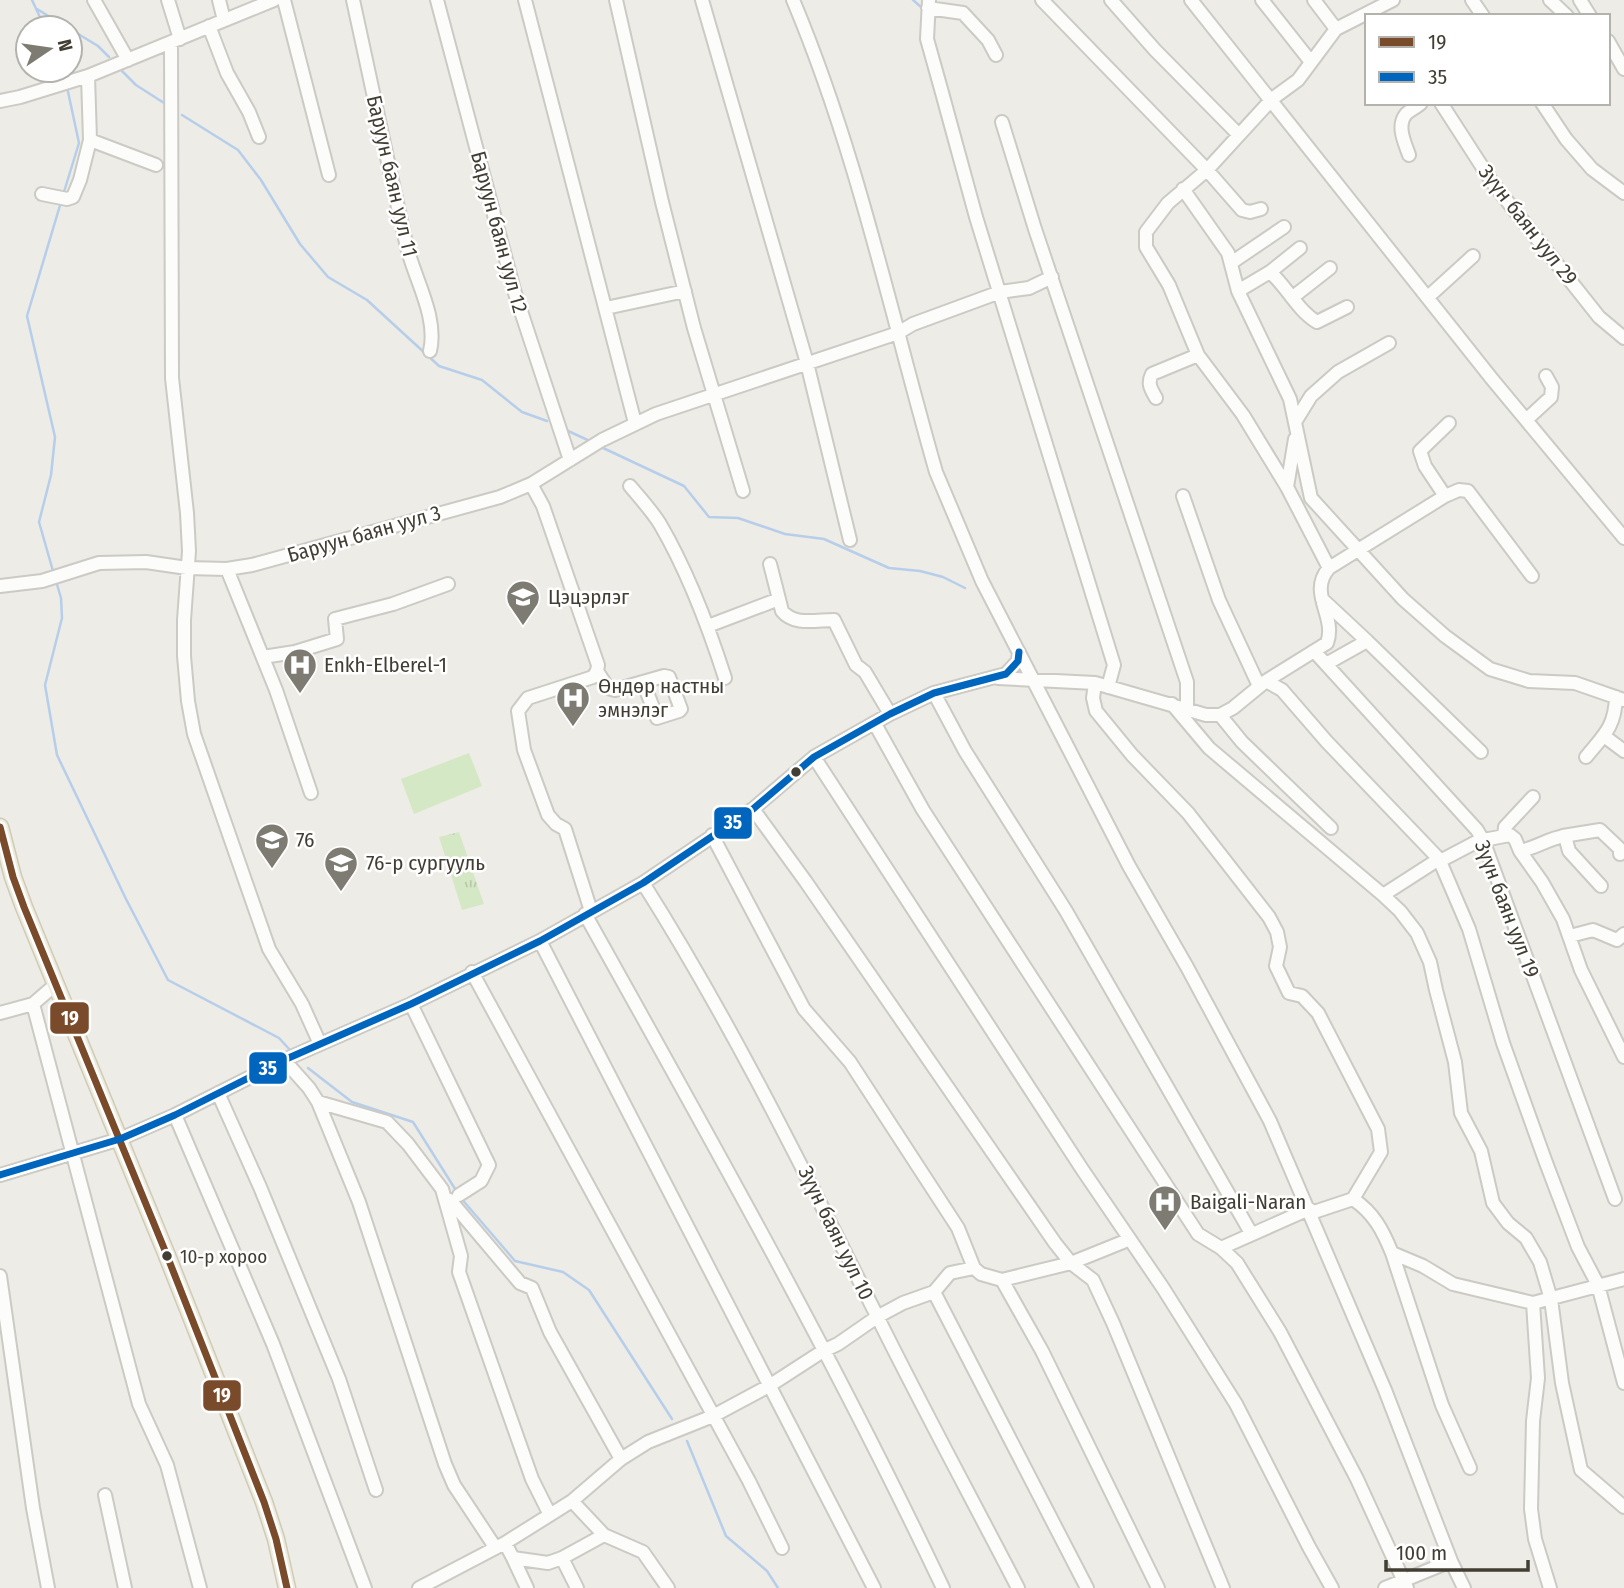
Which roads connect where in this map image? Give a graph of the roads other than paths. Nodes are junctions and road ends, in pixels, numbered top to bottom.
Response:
1 (94, 0) edge
2 (168, 0) edge
3 (219, 0) edge
4 (274, 0) edge
5 (284, 0) edge
6 (353, 0) edge
7 (437, 0) edge
8 (526, 0) edge
9 (616, 0) edge
10 (702, 0) edge
11 (793, 0) edge
12 (1042, 0) edge
13 (1111, 0) edge
14 (1191, 0) edge
15 (1262, 0) edge
16 (1314, 0) edge
17 (1393, 0) edge
18 (1550, 0) edge
19 (929, 4) edge
20 (1376, 9) edge
21 (1365, 14) edge
22 (1565, 14) edge
23 (224, 20) junction
24 (209, 26) junction
25 (1336, 29) junction
26 (1610, 34) edge
27 (175, 41) junction
28 (1610, 44) edge
29 (996, 55) dead end
30 (1624, 57) edge
31 (128, 60) junction
32 (1311, 62) junction
33 (1624, 69) edge
34 (88, 76) junction
35 (1272, 99) junction
36 (0, 101) edge
37 (1418, 105) edge
38 (1442, 105) edge
39 (1543, 105) edge
40 (1002, 122) dead end
41 (1238, 134) junction
42 (259, 137) dead end
43 (90, 140) junction
44 (1409, 155) dead end
45 (156, 165) dead end
46 (1207, 170) junction
47 (329, 175) dead end
48 (1183, 189) junction
49 (1624, 192) edge
50 (42, 194) dead end
51 (1261, 209) dead end
52 (1284, 227) dead end
53 (1300, 248) dead end
54 (1473, 256) dead end
55 (1231, 263) junction
56 (1331, 268) dead end
57 (1270, 272) junction
58 (1052, 277) junction
59 (685, 291) junction
60 (1238, 291) junction
61 (1000, 292) junction
62 (1293, 297) junction
63 (1428, 297) junction
64 (1347, 307) dead end
65 (606, 308) junction
66 (898, 333) junction
67 (1624, 338) edge
68 (1389, 343) dead end
69 (430, 351) dead end
70 (1198, 355) junction
71 (807, 363) junction
72 (1546, 376) dead end
73 (714, 393) junction
74 (1156, 398) dead end
75 (1526, 420) junction
76 (635, 423) junction
77 (1449, 423) dead end
78 (1296, 426) junction
79 (570, 460) junction
80 (531, 484) junction
81 (630, 486) dead end
82 (1287, 487) junction
83 (743, 491) dead end
84 (1183, 496) dead end
85 (1446, 496) junction
86 (1624, 538) edge
87 (850, 540) dead end
88 (1358, 551) junction
89 (770, 564) dead end
90 (187, 568) junction
91 (1329, 568) junction
92 (227, 569) junction
93 (1532, 576) dead end
94 (448, 584) dead end
95 (0, 586) edge
96 (779, 599) junction
97 (1322, 599) junction
98 (708, 626) junction
99 (1367, 642) junction
100 (1314, 650) junction
101 (1019, 652) junction
102 (263, 657) junction
103 (1326, 664) junction
104 (597, 671) junction
105 (724, 678) dead end
106 (998, 678) junction
107 (1034, 681) junction
108 (643, 682) dead end
109 (1263, 684) junction
110 (1101, 685) junction
111 (934, 693) junction
112 (1620, 699) edge
113 (1172, 704) junction
114 (1187, 709) junction
115 (890, 714) junction
116 (1220, 715) junction
117 (875, 724) junction
118 (1604, 736) junction
119 (1624, 751) edge
120 (1481, 752) dead end
121 (814, 757) junction
122 (1586, 757) dead end
123 (311, 793) dead end
124 (1533, 797) dead end
125 (752, 809) junction
126 (0, 827) edge
127 (1331, 828) dead end
128 (712, 835) junction
129 (1504, 836) junction
130 (1563, 836) junction
131 (1483, 840) junction
132 (1621, 850) edge
133 (1520, 851) junction
134 (1440, 860) junction
135 (643, 883) junction
136 (1601, 886) dead end
137 (1382, 895) junction
138 (588, 913) junction
139 (1570, 936) junction
140 (1622, 940) edge
141 (540, 941) junction
142 (472, 972) junction
143 (55, 985) junction
144 (33, 1004) junction
145 (411, 1004) junction
146 (0, 1013) edge
147 (320, 1044) junction
148 (292, 1057) junction
149 (1624, 1057) edge
150 (218, 1093) junction
151 (318, 1102) junction
152 (175, 1115) junction
153 (120, 1139) junction
154 (73, 1154) junction
155 (0, 1175) edge
156 (442, 1189) junction
157 (459, 1195) dead end
158 (1353, 1199) junction
159 (1615, 1199) dead end
160 (1309, 1209) junction
161 (1251, 1233) junction
162 (1128, 1240) junction
163 (1221, 1248) junction
164 (1392, 1253) junction
165 (1071, 1264) junction
166 (974, 1268) junction
167 (0, 1276) edge
168 (1624, 1279) edge
169 (1002, 1280) junction
170 (1598, 1285) junction
171 (934, 1292) junction
172 (1551, 1299) junction
173 (1533, 1303) junction
174 (877, 1317) junction
175 (823, 1351) junction
176 (1624, 1383) edge
177 (769, 1386) junction
178 (713, 1416) junction
179 (621, 1459) junction
180 (1470, 1468) dead end
181 (376, 1490) dead end
182 (105, 1495) dead end
183 (572, 1501) junction
184 (1624, 1507) edge
185 (550, 1515) junction
186 (604, 1535) junction
187 (500, 1545) junction
188 (782, 1548) dead end
189 (513, 1558) junction
190 (562, 1558) junction
191 (1451, 1561) junction
192 (435, 1585) edge
193 (1406, 1585) edge
194 (48, 1588) edge
195 (125, 1588) edge
196 (200, 1588) edge
197 (287, 1588) edge
198 (365, 1588) edge
199 (419, 1588) edge
200 (527, 1588) edge
201 (578, 1588) edge
202 (668, 1588) edge
203 (874, 1588) edge
204 (943, 1588) edge
205 (1018, 1588) edge
206 (1087, 1588) edge
207 (1158, 1588) edge
208 (1223, 1588) edge
209 (1332, 1588) edge
210 (1385, 1588) edge
211 (1464, 1588) edge
212 (1550, 1588) edge

1 - 31 street
2 - 27 street
3 - 23 street
4 - 23 street
5 - 47 street
6 - 69 street, Баруун баян уул 11
7 - 79 street, Баруун баян уул 12
8 - 65 street
9 - 59 street
10 - 71 street
11 - 66 street
12 - 46 street
13 - 41 street
14 - 35 street
15 - 32 street
16 - 25 street
17 - 20 street
18 - 22 street
19 - 29 street
19 - 61 street
21 - 25 street
23 - 24 street
24 - 27 street
24 - 42 street
25 - 32 street
26 - 30 street
27 - 31 street
27 - 90 street
28 - 33 street
31 - 34 street
32 - 35 street
34 - 36 street
34 - 43 street
35 - 41 street
35 - 63 street
37 - 44 street
38 - 67 street, Зүүн баян уул 29
39 - 49 street
40 - 58 street
41 - 46 street
43 - 45 street
43 - 50 street
46 - 48 street
46 - 51 street
48 - 55 street
48 - 70 street
52 - 55 street
53 - 57 street
54 - 63 street
55 - 60 street
56 - 62 street
57 - 60 street
57 - 62 street
58 - 61 street, Баруун баян уул 3
58 - 114 street
59 - 65 street
59 - 73 street
60 - 78 street
61 - 66 street, Баруун баян уул 3
61 - 110 street
62 - 64 street
63 - 75 street
65 - 76 street
66 - 71 street, Баруун баян уул 3
66 - 101 street
68 - 78 street
70 - 74 street
70 - 82 street
71 - 73 street, Баруун баян уул 3
71 - 87 street
72 - 75 street
73 - 76 street, Баруун баян уул 3
73 - 83 street
75 - 86 street
76 - 79 street, Баруун баян уул 3
77 - 85 street
78 - 82 street
78 - 88 street
79 - 80 street, Баруун баян уул 3
80 - 92 street, Баруун баян уул 3
80 - 104 street
81 - 98 street
82 - 91 street
84 - 109 street
85 - 88 street
85 - 93 street
88 - 91 street
88 - 112 street
89 - 96 street
90 - 92 street, Баруун баян уул 3
90 - 95 street, Баруун баян уул 3
90 - 147 street
91 - 97 street
92 - 102 street
94 - 102 street
96 - 98 street
96 - 115 street
97 - 99 street
97 - 100 street
98 - 105 street
99 - 103 street
99 - 120 street
100 - 103 street, Зүүн баян уул 19
100 - 109 street
101 - 106 street
101 - 107 street
102 - 123 street
103 - 131 street, Зүүн баян уул 19
104 - 108 street
104 - 138 street
106 - 107 street
106 - 111 street
107 - 110 street
107 - 160 street
109 - 116 street
109 - 134 street
110 - 113 street
110 - 158 street
111 - 115 street
111 - 161 street
112 - 118 street
113 - 114 street
113 - 137 street
114 - 116 street
115 - 117 street
116 - 127 street
117 - 121 street
117 - 163 street
118 - 119 street
118 - 122 street
121 - 125 street
121 - 162 street
124 - 129 street
125 - 128 street
125 - 165 street
126 - 143 main road
128 - 135 street
128 - 166 street
129 - 131 street
129 - 133 street
130 - 132 street
130 - 133 street
130 - 136 street
131 - 134 street
131 - 159 street, Зүүн баян уул 19
133 - 139 street
134 - 137 street
134 - 170 street
135 - 138 street
135 - 174 street, Зүүн баян уул 10
137 - 172 street
138 - 141 street
138 - 175 street
139 - 140 street
139 - 149 street
141 - 142 street
141 - 177 street
142 - 145 street
142 - 178 street
143 - 144 street
143 - 153 main road
144 - 146 street
144 - 154 street
145 - 147 street
145 - 157 street
147 - 148 street
148 - 150 street
148 - 151 street
150 - 152 street
150 - 181 street
151 - 156 street
151 - 187 street
152 - 153 street
152 - 198 street
153 - 154 street
153 - 197 main road
154 - 155 street
154 - 196 street
156 - 179 street
156 - 185 street
158 - 160 street
158 - 164 street
160 - 161 street
160 - 191 street
161 - 163 street
162 - 165 street
162 - 209 street
163 - 193 street
164 - 173 street
164 - 180 street
165 - 169 street
165 - 208 street
166 - 169 street
166 - 171 street
167 - 194 street
168 - 170 street
169 - 207 street
170 - 172 street
170 - 176 street
171 - 174 street
171 - 206 street
172 - 173 street
172 - 184 street
173 - 212 street
174 - 175 street
174 - 205 street, Зүүн баян уул 10
175 - 177 street
175 - 204 street
177 - 178 street
177 - 203 street
178 - 179 street
178 - 188 street
179 - 183 street
182 - 195 street
183 - 185 street
183 - 186 street
185 - 187 street
186 - 190 street
186 - 202 street
187 - 189 street
187 - 192 street
189 - 190 street
189 - 200 street
190 - 201 street
191 - 193 street
191 - 211 street
192 - 199 street
193 - 210 street

